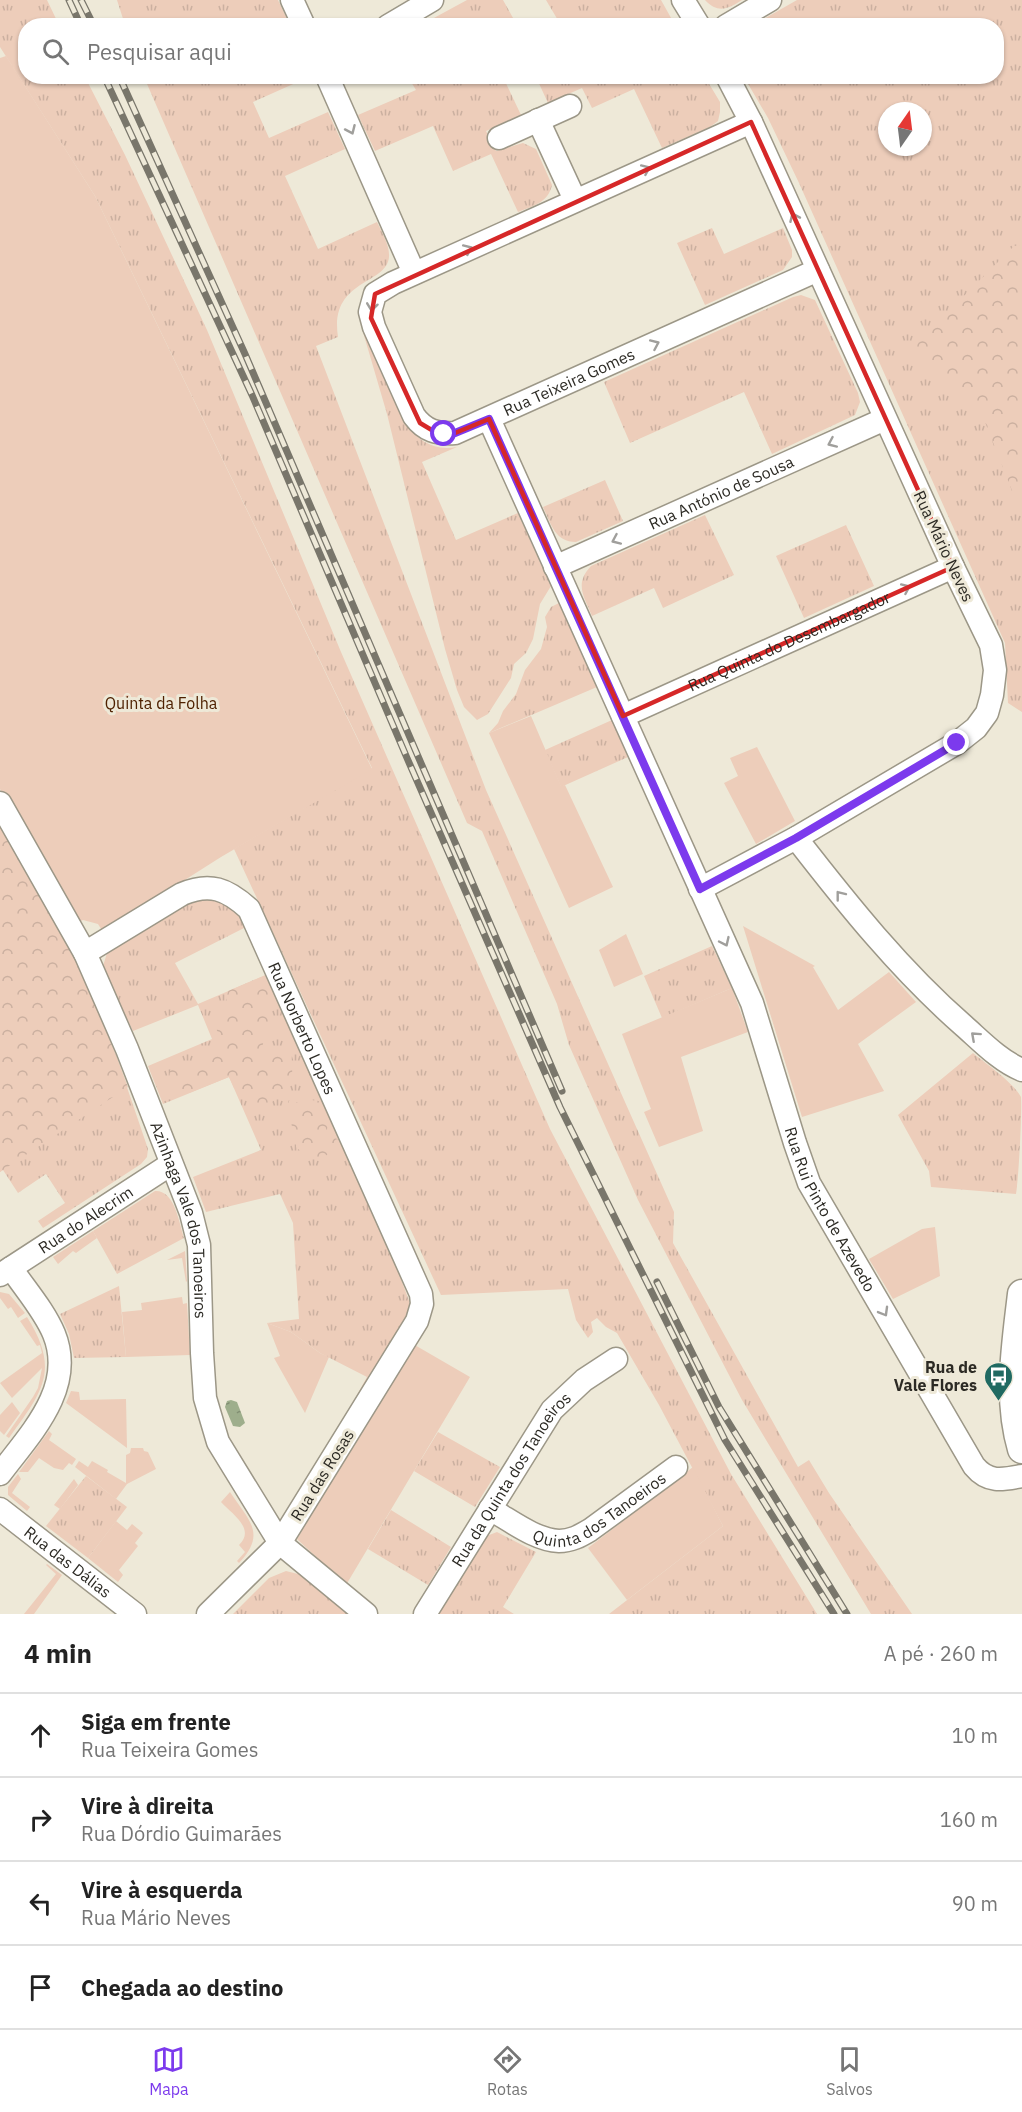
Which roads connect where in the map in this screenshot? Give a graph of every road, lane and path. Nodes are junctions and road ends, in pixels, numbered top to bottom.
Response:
1 (292, 0) edge
2 (432, 0) edge
3 (683, 0) edge
4 (770, 0) edge
5 (300, 18) edge
6 (402, 18) edge
7 (694, 18) edge
8 (740, 18) edge
9 (331, 84) edge
10 (731, 84) edge
11 (570, 106) dead end
12 (538, 120) junction
13 (751, 122) junction
14 (499, 138) dead end
15 (575, 200) junction
16 (818, 270) junction
17 (414, 273) junction
18 (489, 419) junction
19 (885, 419) junction
20 (555, 567) junction
21 (953, 567) junction
22 (623, 716) junction
23 (0, 803) edge
24 (796, 838) junction
25 (700, 889) junction
26 (85, 953) junction
27 (1022, 1070) edge
28 (171, 1164) junction
29 (5, 1271) edge
30 (1022, 1294) edge
31 (417, 1321) joint
32 (616, 1359) dead end
33 (1022, 1449) edge
34 (676, 1467) dead end
35 (0, 1474) edge
36 (1022, 1476) edge
37 (0, 1509) edge
38 (490, 1509) junction
39 (280, 1543) junction
40 (135, 1614) edge
41 (208, 1614) edge
42 (366, 1614) edge
43 (425, 1614) edge

1 - 5 street
2 - 6 street
3 - 7 street
4 - 8 street
9 -> 17 street
10 - 13 street, Rua Mário Neves
11 - 12 street
12 - 14 street
12 - 15 street
15 -> 13 street, Rua Teixeira Gomes
16 -> 13 street, Rua Mário Neves
17 -> 15 street, Rua Teixeira Gomes
18 -> 16 street, Rua Teixeira Gomes
16 - 19 street, Rua Mário Neves
17 -> 18 street, Rua Teixeira Gomes
18 - 20 street, Rua Rui Pinto de Azevedo
19 -> 20 street, Rua António de Sousa
19 - 21 street, Rua Mário Neves
20 - 22 street, Rua Rui Pinto de Azevedo
22 -> 21 street, Rua Quinta do Desembargador
21 - 24 street, Rua Mário Neves
22 - 25 street, Rua Rui Pinto de Azevedo
23 - 26 street, Azinhaga Vale dos Tanoeiros
24 - 25 street, Rua Mário Neves
27 -> 24 street
25 -> 36 street, Rua Rui Pinto de Azevedo
26 - 28 street, Azinhaga Vale dos Tanoeiros
26 - 31 street, Rua Norberto Lopes
28 - 29 street, Rua do Alecrim
28 - 39 street, Azinhaga Vale dos Tanoeiros
29 - 35 street
30 - 33 street
31 - 39 street, Rua das Rosas
32 - 38 street, Rua da Quinta dos Tanoeiros
34 - 38 street, Quinta dos Tanoeiros
37 - 40 street, Rua das Dálias
38 - 43 street, Rua da Quinta dos Tanoeiros
39 - 41 street, Rua das Rosas
39 - 42 street, Azinhaga Vale dos Tanoeiros

